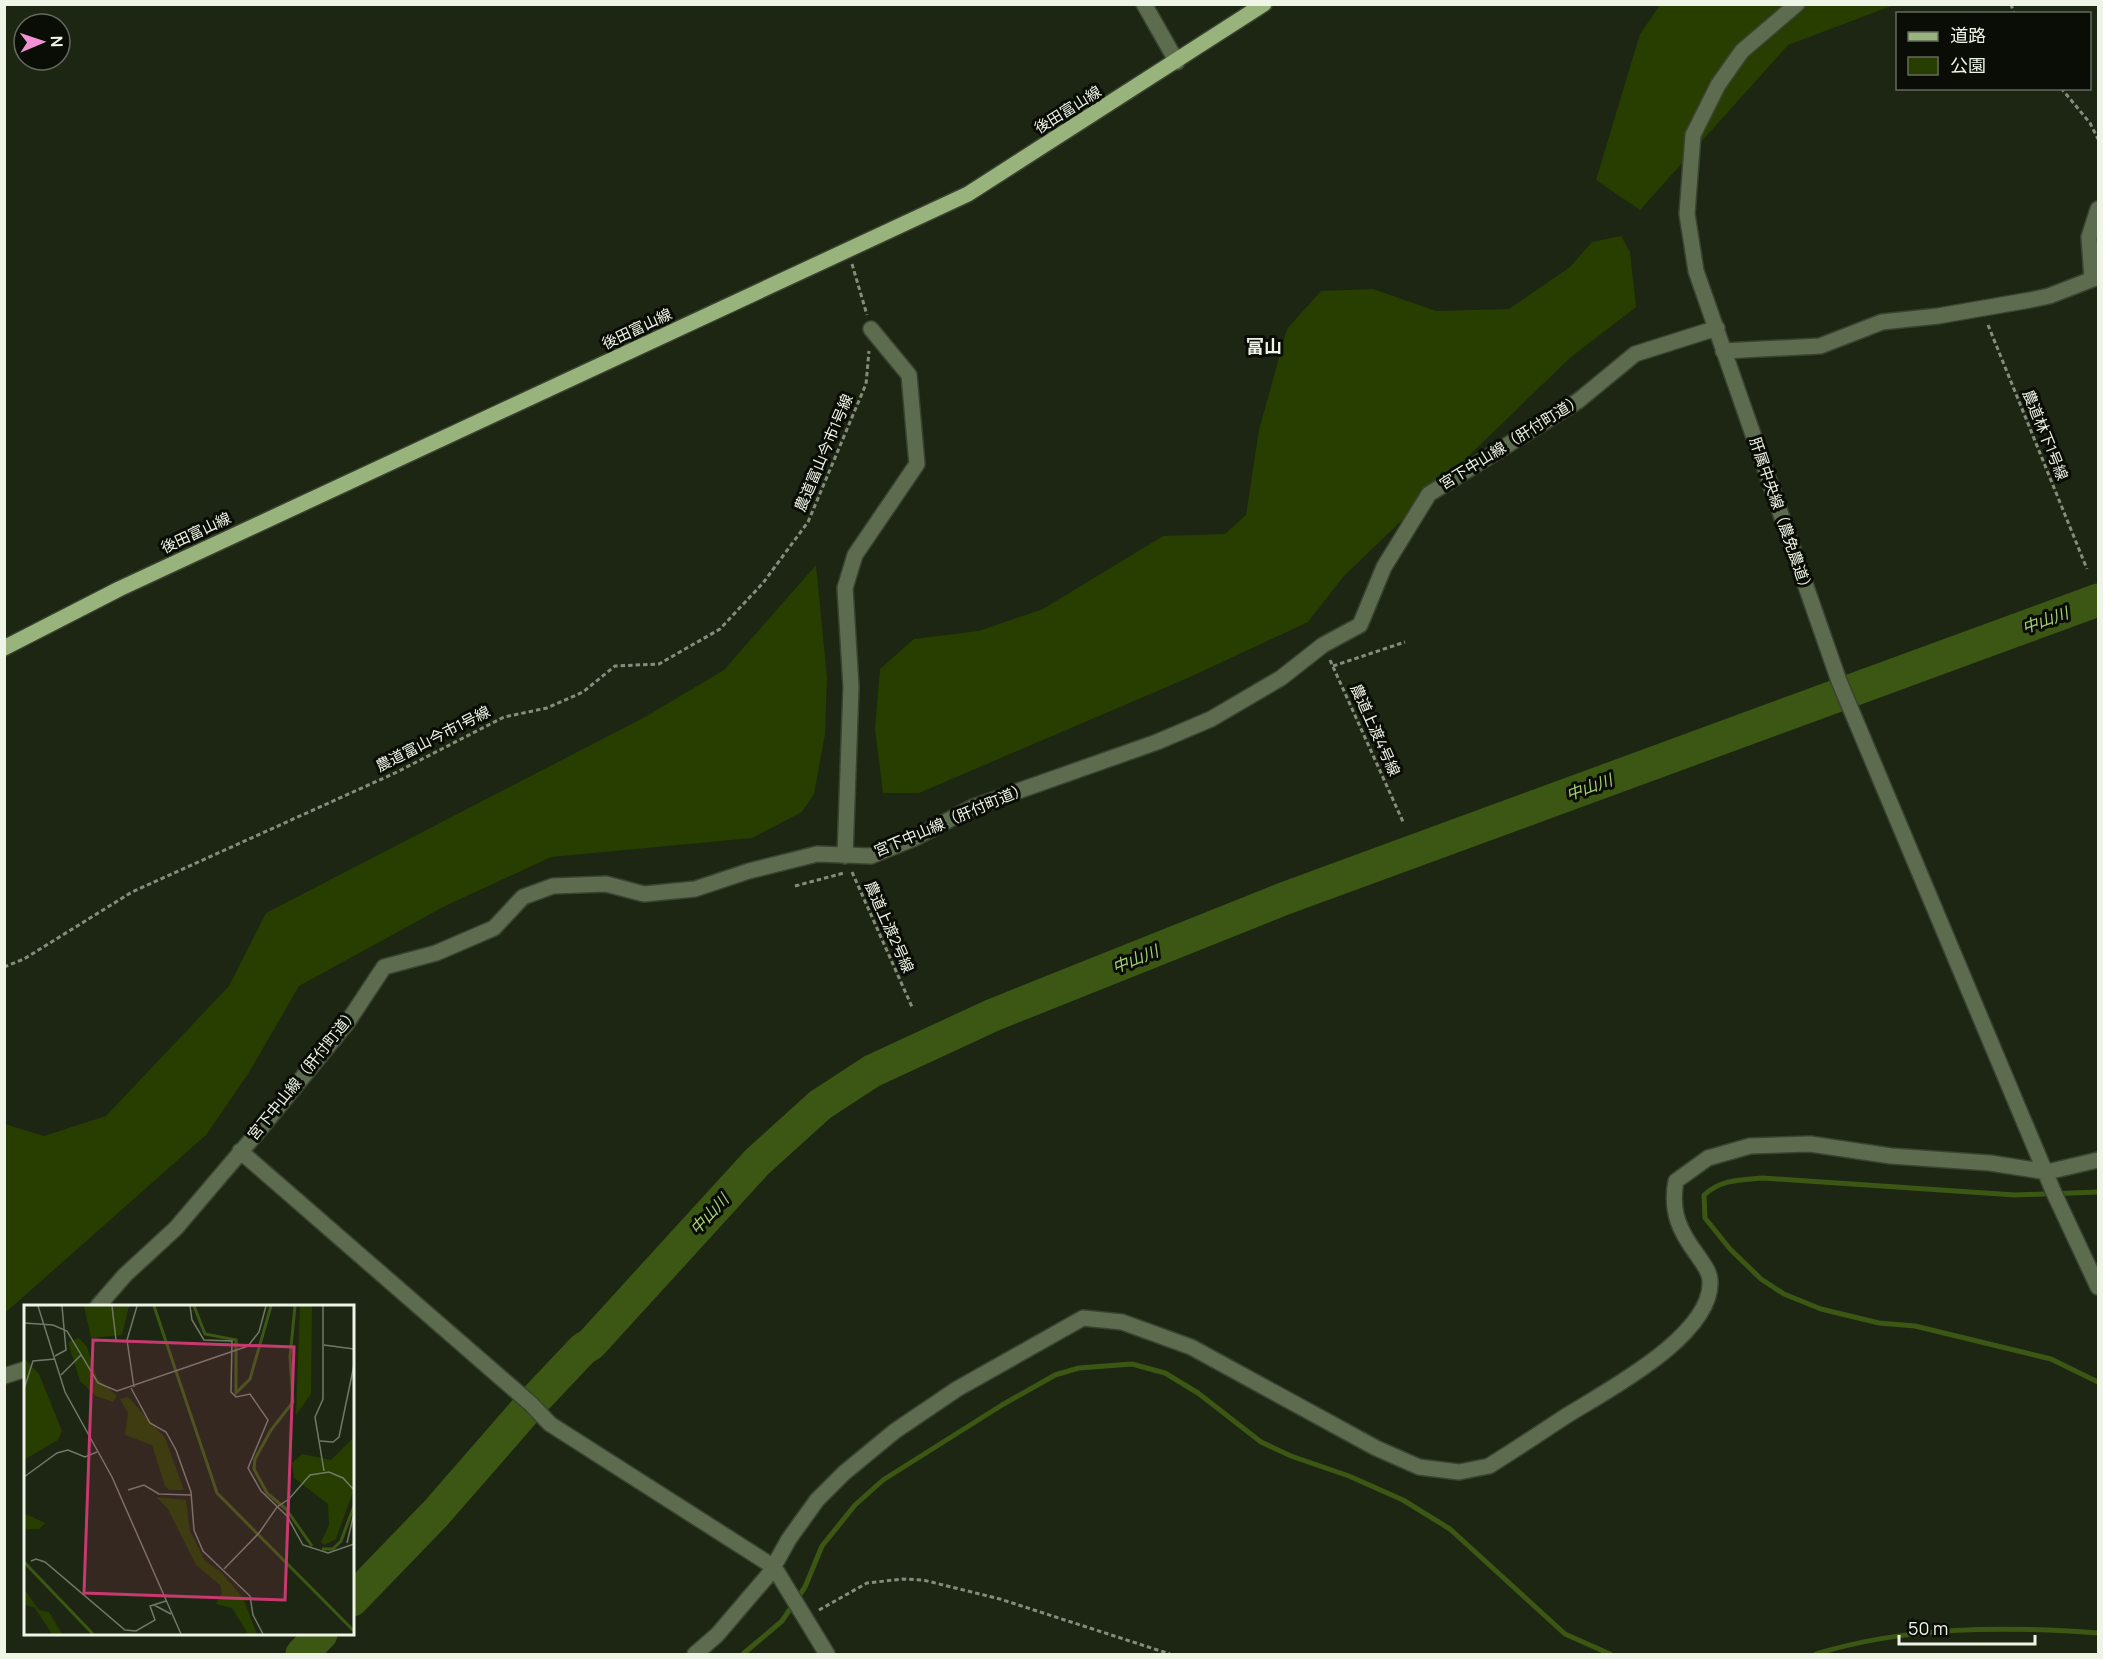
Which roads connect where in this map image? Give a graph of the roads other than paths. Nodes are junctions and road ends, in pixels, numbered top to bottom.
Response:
1 (1144, 4) edge
2 (1264, 4) edge
3 (1797, 4) edge
4 (1177, 62) junction
5 (2098, 209) edge
6 (2095, 278) edge
7 (1717, 328) junction
8 (871, 329) road end
9 (1724, 351) junction
10 (4, 648) edge
11 (848, 863) junction
12 (240, 1151) junction
13 (2098, 1160) edge
14 (2047, 1172) junction
15 (2098, 1287) edge
16 (99, 1305) edge
17 (24, 1370) edge
18 (4, 1376) edge
19 (774, 1567) junction
20 (695, 1654) edge
21 (827, 1654) edge

1 - 4 street
2 - 4 main road, 後田富山線
3 - 7 street
4 - 10 main road, 後田富山線
5 - 6 street
6 - 9 street
7 - 9 street, 肝属中央線（農免農道）
7 - 11 street, 宮下中山線（肝付町道）
8 - 11 street
9 - 14 street, 肝属中央線（農免農道）
11 - 12 street, 宮下中山線（肝付町道）
12 - 16 street, 宮下中山線（肝付町道）
12 - 19 street
13 - 14 street
14 - 15 street, 肝属中央線（農免農道）
14 - 19 street
17 - 18 street
19 - 20 street
19 - 21 street

